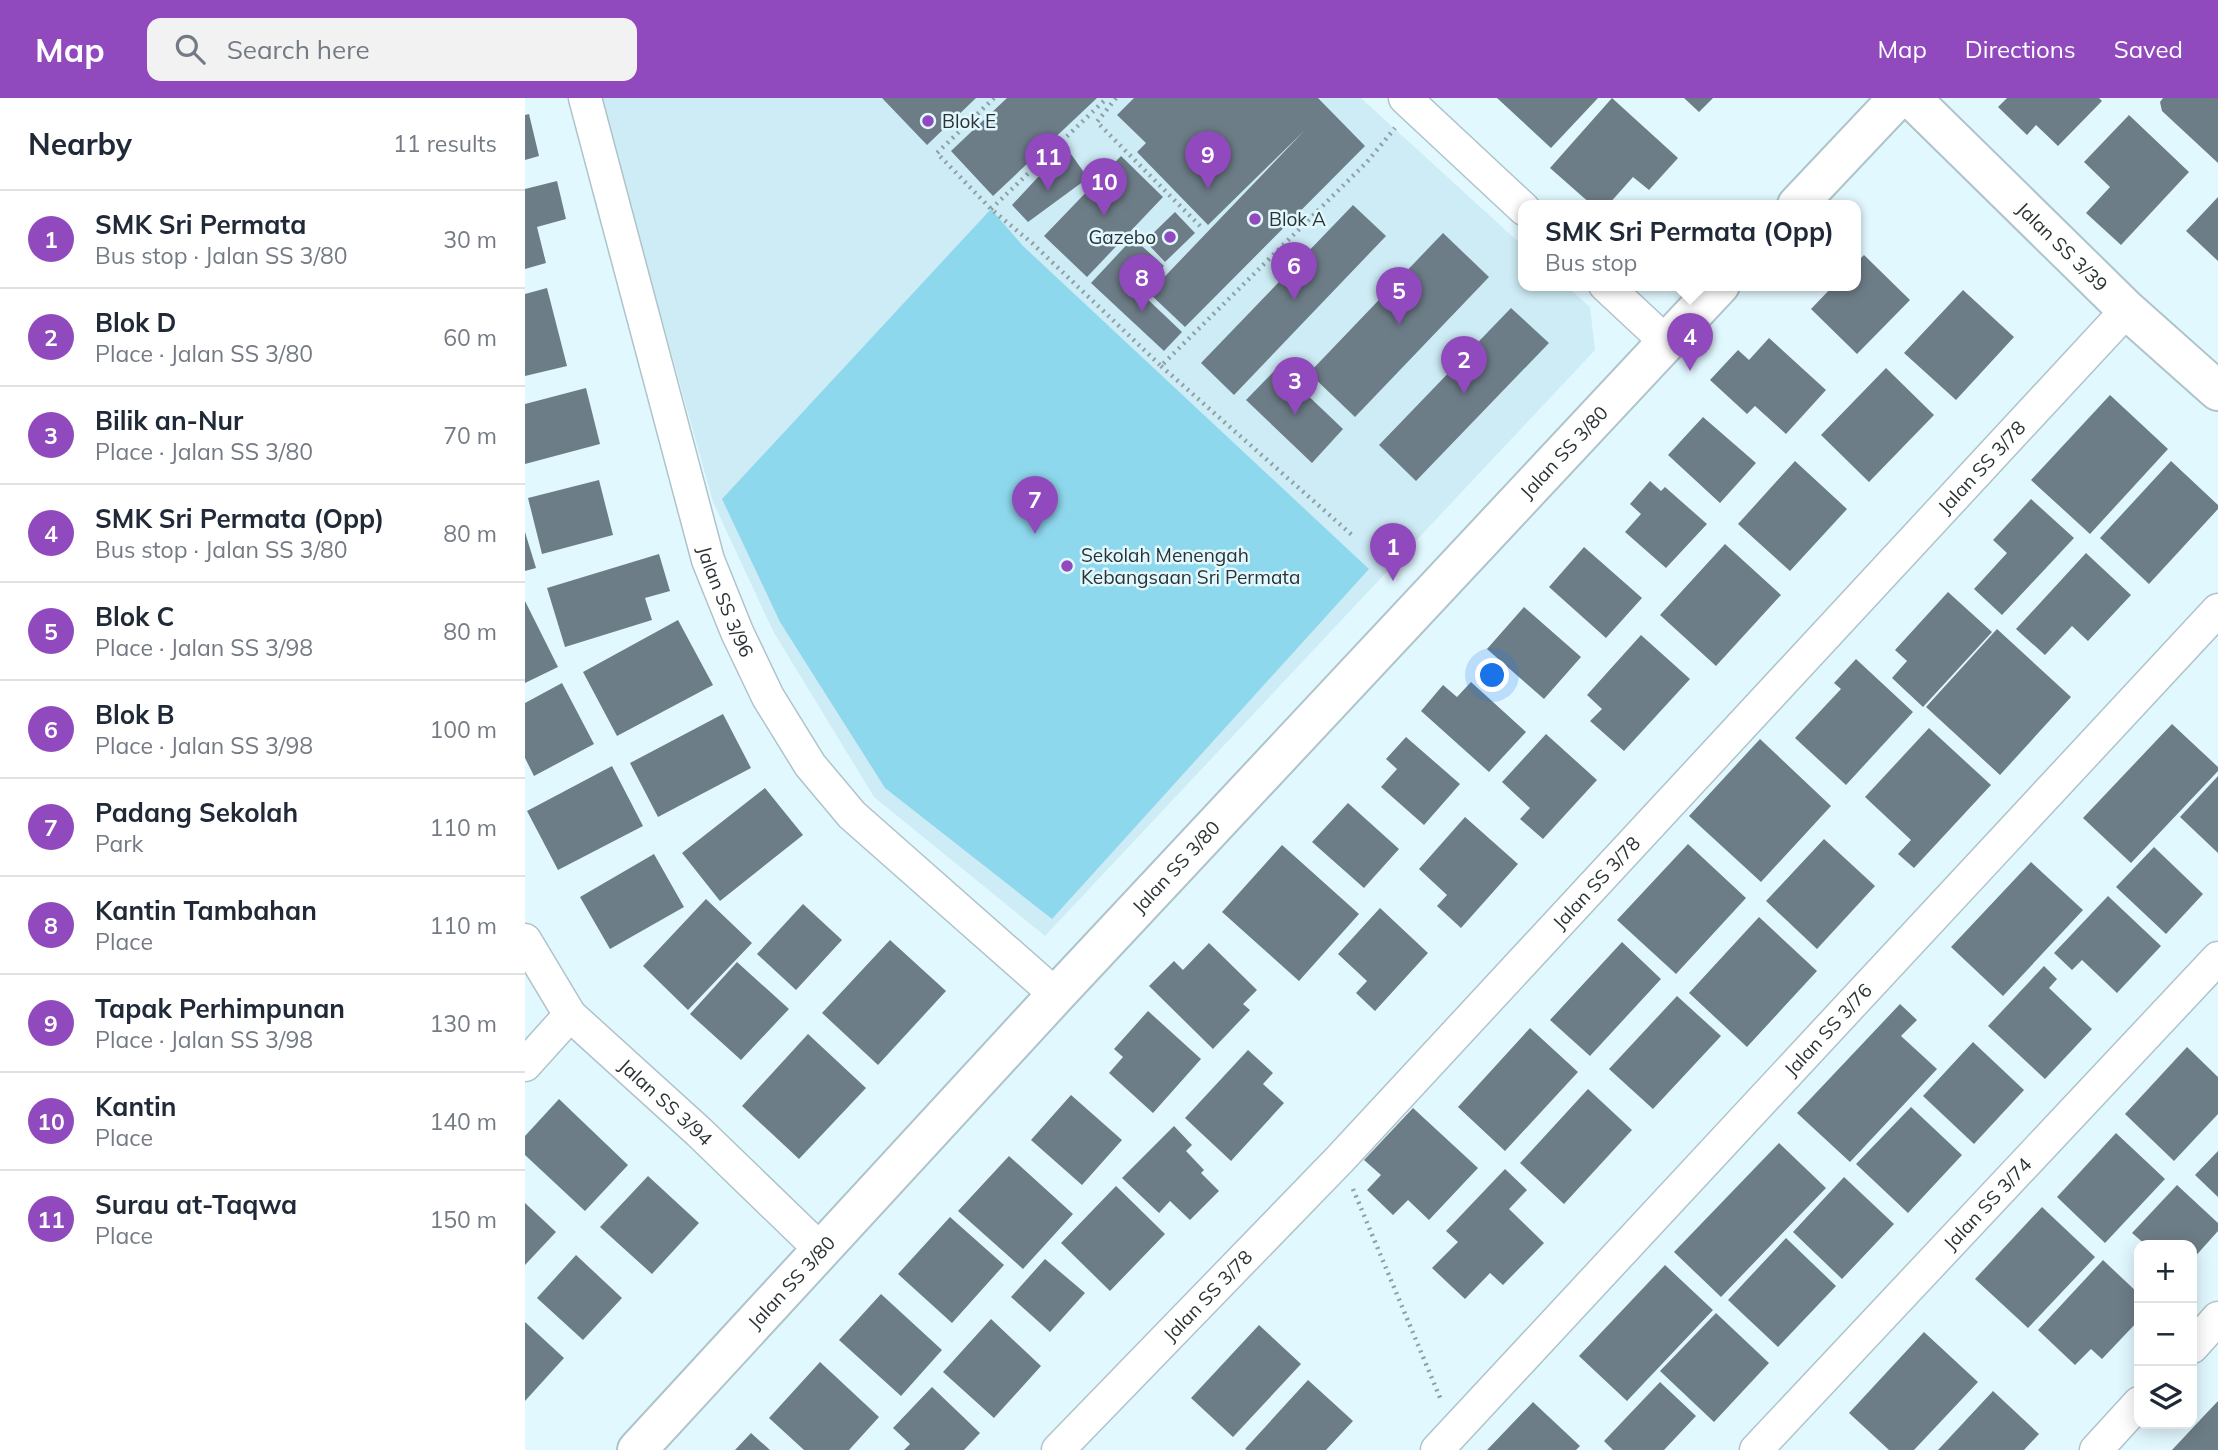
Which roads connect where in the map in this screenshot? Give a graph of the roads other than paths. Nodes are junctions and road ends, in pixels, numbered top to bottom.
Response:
1 (585, 98) edge
2 (1898, 98) edge
3 (1911, 98) edge
4 (1409, 102) edge
5 (1802, 200) edge
6 (1518, 203) edge
7 (1611, 291) edge
8 (1714, 291) edge
9 (2127, 310) junction
10 (1666, 342) junction
11 (2218, 391) edge
12 (2218, 610) edge
13 (525, 940) edge
14 (2218, 958) edge
15 (1056, 995) junction
16 (570, 1016) junction
17 (525, 1065) edge
18 (822, 1251) junction
19 (2218, 1318) edge
20 (2197, 1341) edge
21 (2134, 1408) edge
22 (1445, 1440) edge
23 (637, 1450) edge
24 (1058, 1450) edge
25 (1756, 1450) edge
26 (2096, 1450) edge

1 - 15 street, Jalan SS 3/96
2 - 5 street
3 - 9 street, Jalan SS 3/39
4 - 6 street
7 - 10 street
8 - 10 street, Jalan SS 3/80
9 - 11 street, Jalan SS 3/39
9 - 24 street, Jalan SS 3/78
10 - 15 street, Jalan SS 3/80
12 - 22 street, Jalan SS 3/76
13 - 16 street, Jalan SS 3/94
14 - 25 street, Jalan SS 3/74
15 - 18 street, Jalan SS 3/80
16 - 17 street
16 - 18 street, Jalan SS 3/94
18 - 23 street, Jalan SS 3/80
19 - 20 street
21 - 26 street

